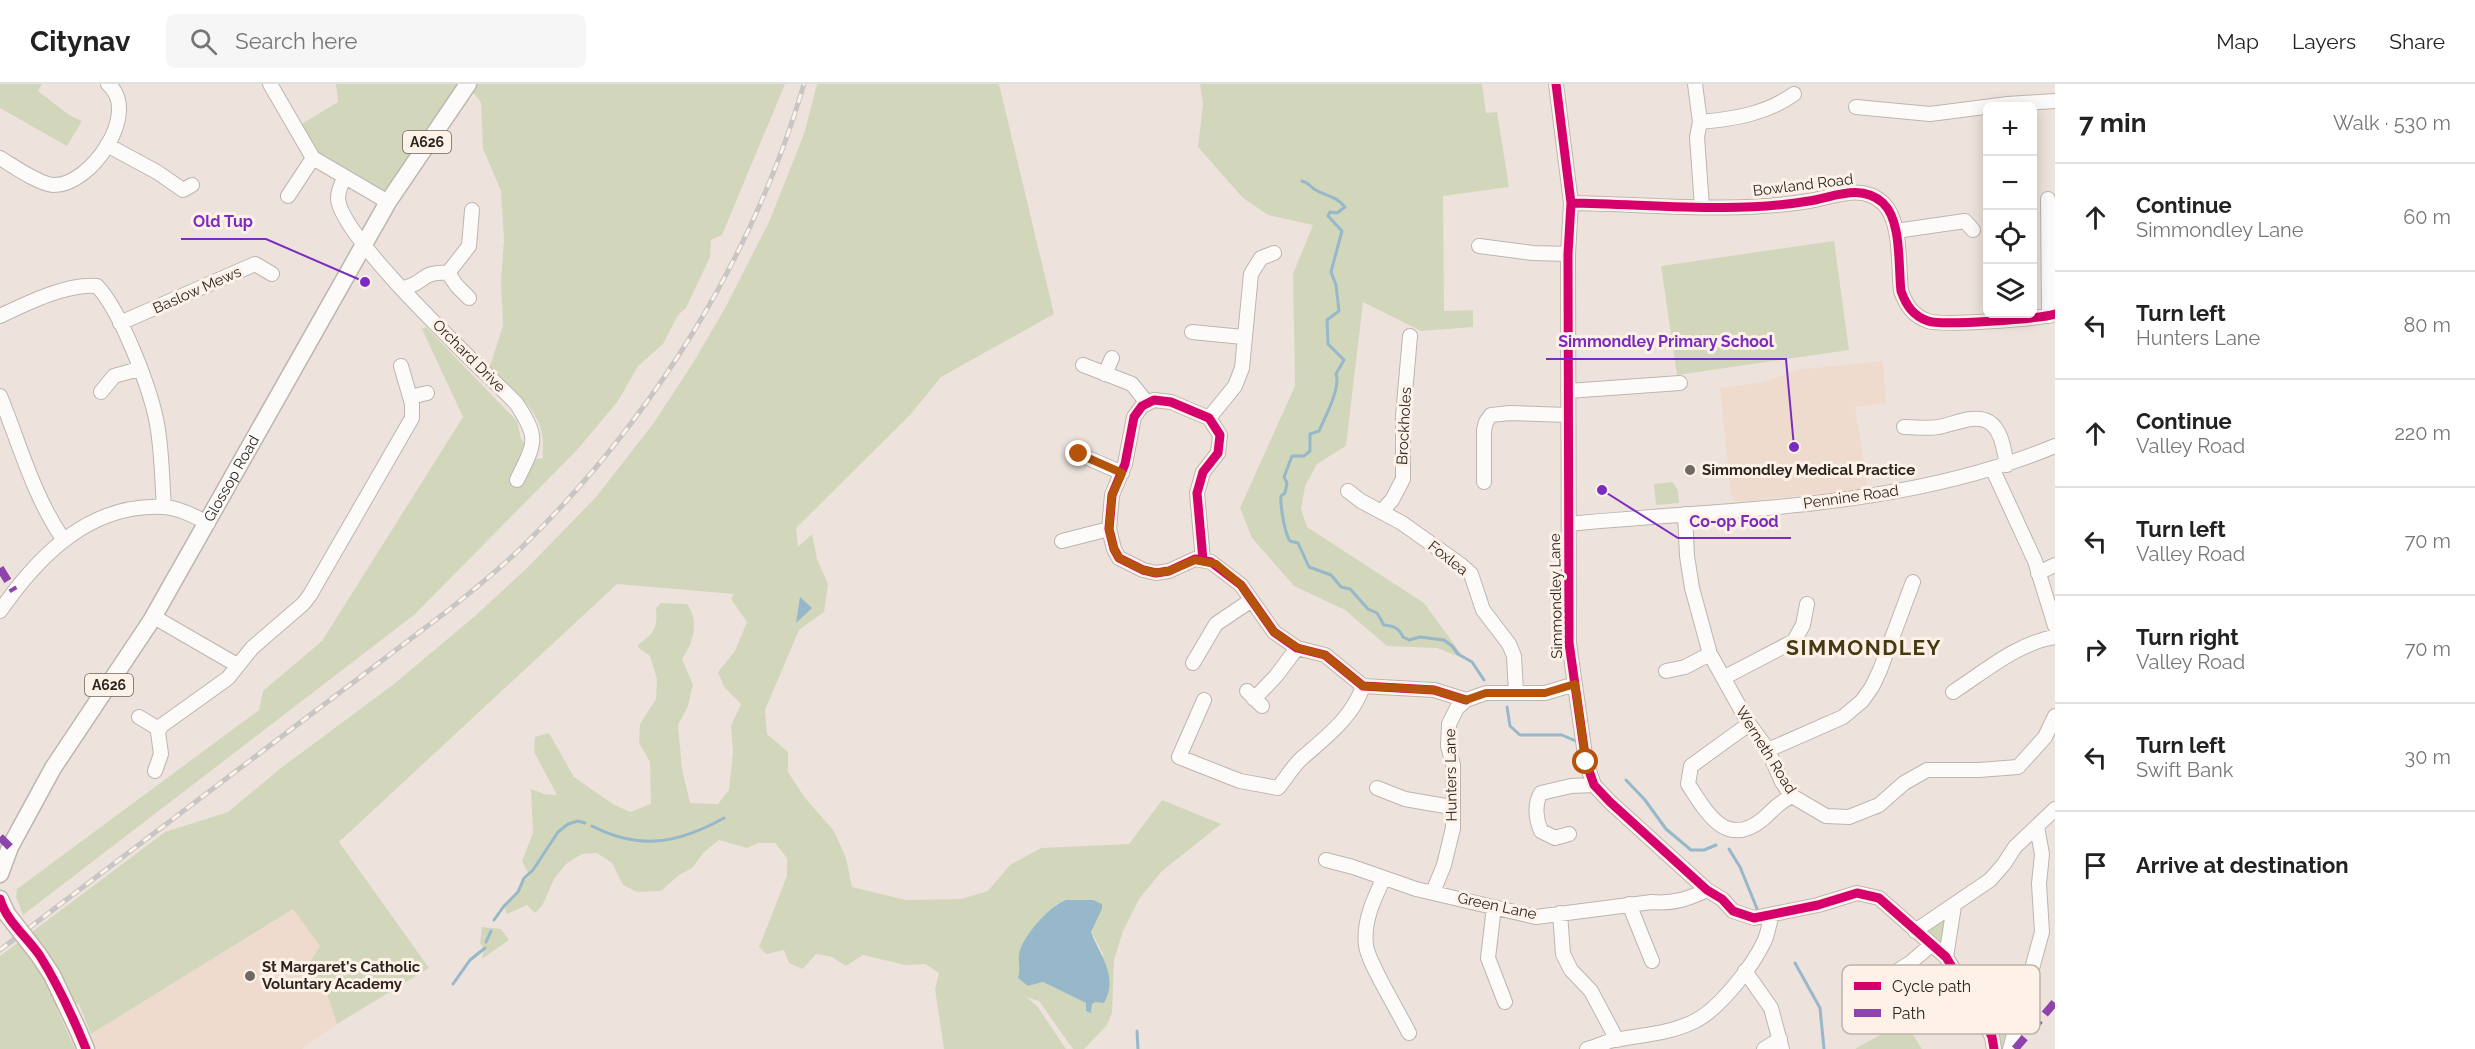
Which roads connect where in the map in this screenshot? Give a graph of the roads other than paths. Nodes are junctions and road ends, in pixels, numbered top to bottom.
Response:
1 (108, 84) edge
2 (270, 84) edge
3 (468, 84) edge
4 (1556, 84) edge
5 (1695, 84) edge
6 (1794, 94) dead end
7 (2055, 101) edge
8 (1856, 107) dead end
9 (1700, 122) junction
10 (107, 145) junction
11 (0, 158) edge
12 (314, 158) junction
13 (345, 177) junction
14 (192, 185) dead end
15 (288, 196) dead end
16 (2048, 199) dead end
17 (388, 202) junction
18 (1571, 203) junction
19 (1701, 207) junction
20 (472, 210) dead end
21 (1973, 230) dead end
22 (1896, 231) junction
23 (365, 246) junction
24 (1479, 246) dead end
25 (1274, 253) dead end
26 (1568, 254) junction
27 (448, 273) junction
28 (272, 274) dead end
29 (403, 288) junction
30 (469, 297) dead end
31 (2052, 315) edge
32 (0, 316) edge
33 (120, 323) junction
34 (1192, 332) dead end
35 (1410, 336) dead end
36 (1244, 337) junction
37 (1112, 358) dead end
38 (1083, 365) dead end
39 (401, 366) dead end
40 (139, 369) junction
41 (1105, 374) junction
42 (1680, 383) dead end
43 (1568, 391) junction
44 (101, 392) dead end
45 (427, 393) dead end
46 (0, 396) edge
47 (410, 397) junction
48 (1147, 403) junction
49 (1568, 415) junction
50 (1209, 418) junction
51 (1904, 427) dead end
52 (2055, 446) edge
53 (1079, 454) dead end
54 (2000, 467) junction
55 (1122, 473) junction
56 (517, 480) dead end
57 (1484, 482) dead end
58 (1348, 491) dead end
59 (164, 507) junction
60 (1382, 511) junction
61 (1685, 514) junction
62 (207, 523) junction
63 (1569, 524) junction
64 (1109, 529) junction
65 (63, 539) junction
66 (1062, 541) dead end
67 (1203, 560) junction
68 (2055, 565) edge
69 (2038, 573) junction
70 (1896, 588) dead end
71 (1250, 601) junction
72 (1807, 604) dead end
73 (0, 611) edge
74 (154, 617) junction
75 (2055, 626) edge
76 (2055, 637) edge
77 (1298, 648) junction
78 (1710, 654) junction
79 (1192, 656) dead end
80 (237, 665) junction
81 (1666, 671) dead end
82 (1723, 678) junction
83 (1575, 684) junction
84 (1363, 686) junction
85 (1516, 692) junction
86 (1953, 692) dead end
87 (1254, 699) dead end
88 (1204, 700) dead end
89 (1466, 700) junction
90 (2055, 716) edge
91 (139, 717) dead end
92 (1749, 724) junction
93 (159, 729) junction
94 (1768, 750) junction
95 (155, 771) dead end
96 (1594, 785) junction
97 (1377, 788) dead end
98 (1792, 796) junction
99 (1451, 807) junction
100 (2054, 811) edge
101 (2037, 827) junction
102 (1569, 834) dead end
103 (1326, 860) dead end
104 (0, 874) edge
105 (1384, 878) junction
106 (1707, 890) junction
107 (1433, 892) junction
108 (0, 899) edge
109 (1629, 904) junction
110 (1954, 906) junction
111 (1494, 907) junction
112 (1560, 913) junction
113 (1772, 915) junction
114 (1915, 931) junction
115 (1931, 945) junction
116 (1946, 957) junction
117 (1652, 961) dead end
118 (1907, 965) edge
119 (1951, 965) edge
120 (2033, 965) edge
121 (1745, 971) junction
122 (1505, 1002) dead end
123 (1409, 1033) dead end
124 (1991, 1034) edge
125 (2014, 1034) edge
126 (1617, 1040) junction
127 (1781, 1044) edge
128 (86, 1049) edge
129 (1587, 1049) edge
130 (1764, 1049) edge
131 (1994, 1049) edge
132 (2010, 1049) edge

1 - 10 street
2 - 12 street
3 - 17 main road, Glossop Road / A626
4 - 18 street, Simmondley Lane
5 - 9 street
6 - 9 street
7 - 8 street
9 - 19 street
10 - 11 street
10 - 14 street
12 - 13 street
12 - 15 street
13 - 17 street
13 - 23 street, Orchard Drive
16 - 31 street
17 - 23 main road, Glossop Road / A626
18 - 19 street, Bowland Road
18 - 26 street, Simmondley Lane
19 - 22 street, Bowland Road
20 - 27 street
21 - 22 street
22 - 31 street, Bowland Road
23 - 29 street, Orchard Drive
23 - 62 main road, Glossop Road / A626
24 - 26 street
25 - 36 street
26 - 43 street, Simmondley Lane
27 - 29 street
27 - 30 street
28 - 33 street, Baslow Mews
29 - 56 street, Orchard Drive
32 - 33 street
33 - 40 street
34 - 36 street
35 - 60 street, Brockholes
36 - 50 street
37 - 41 street
38 - 41 street
39 - 47 street
40 - 44 street
40 - 59 street
41 - 48 street
42 - 43 street
43 - 49 street, Simmondley Lane
45 - 47 street
46 - 65 street
47 - 80 street
48 - 50 street
48 - 55 street
49 - 57 street
49 - 63 street, Simmondley Lane
50 - 67 street
51 - 54 street
52 - 54 street, Pennine Road
53 - 55 street
54 - 61 street, Pennine Road
54 - 69 street
55 - 64 street
58 - 60 street, Foxlea
59 - 62 street
59 - 65 street
60 - 85 street, Foxlea
61 - 63 street, Pennine Road
61 - 78 street, Werneth Road
62 - 74 main road, Glossop Road / A626
63 - 83 street, Simmondley Lane
64 - 66 street
64 - 67 street
65 - 73 street
67 - 71 street
68 - 69 street
69 - 75 street
70 - 94 street
71 - 77 street
71 - 79 street
72 - 82 street
74 - 80 street
74 - 104 main road, Glossop Road / A626
76 - 86 street
77 - 84 street
77 - 87 street
78 - 81 street
78 - 82 street, Werneth Road
80 - 93 street
82 - 92 street, Werneth Road
83 - 85 street
83 - 96 street, Simmondley Lane
84 - 88 street
84 - 89 street
85 - 89 street
89 - 99 street, Hunters Lane
90 - 98 street, Werneth Road
91 - 93 street
92 - 94 street, Werneth Road
92 - 98 street
93 - 95 street
94 - 98 street, Werneth Road
96 - 102 street
96 - 106 street, Simmondley Lane
97 - 99 street
99 - 107 street, Hunters Lane
100 - 101 street
101 - 110 street
101 - 120 street
103 - 105 street, Green Lane
105 - 107 street, Green Lane
105 - 123 street
106 - 109 street, Green Lane
106 - 113 street, Simmondley Lane
107 - 111 street, Green Lane
108 - 128 main road, bridge
109 - 112 street, Green Lane
109 - 117 street
110 - 114 street
110 - 116 street
111 - 112 street, Green Lane
111 - 122 street
112 - 126 street
113 - 114 street, Simmondley Lane
113 - 121 street
114 - 115 street, Simmondley Lane
115 - 116 street, Simmondley Lane
115 - 118 street
116 - 119 street
121 - 126 street
121 - 127 street
124 - 131 street
125 - 132 street
126 - 129 street
127 - 130 street

